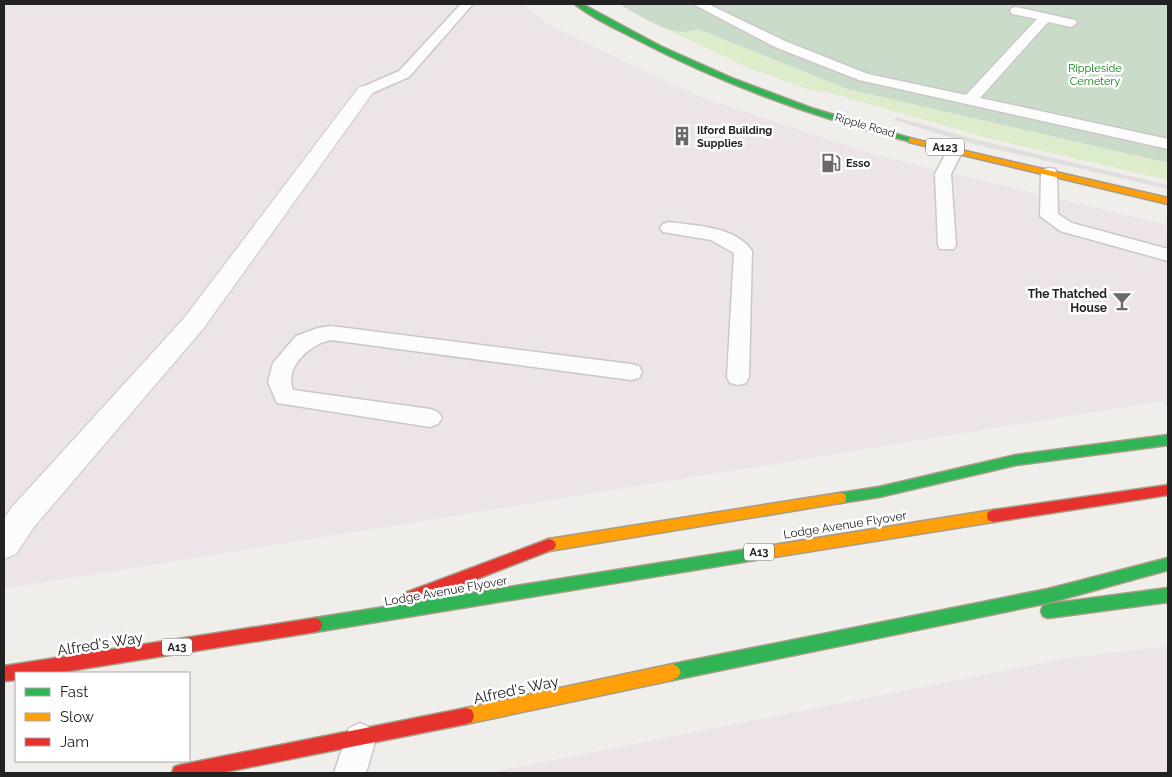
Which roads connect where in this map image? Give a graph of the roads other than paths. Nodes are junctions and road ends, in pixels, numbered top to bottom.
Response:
1 (467, 4) edge
2 (578, 4) edge
3 (699, 4) edge
4 (1016, 11) dead end
5 (1046, 17) junction
6 (1071, 23) dead end
7 (365, 91) joint
8 (969, 102) junction
9 (1168, 144) edge
10 (955, 150) junction
11 (1049, 173) junction
12 (1168, 201) edge
13 (669, 228) dead end
14 (947, 245) dead end
15 (1168, 254) edge
16 (631, 372) dead end
17 (738, 377) dead end
18 (430, 418) dead end
19 (1168, 440) edge
20 (1168, 490) edge
21 (4, 544) edge
22 (1168, 564) edge
23 (1168, 595) edge
24 (1036, 612) dead end
25 (1016, 615) dead end
26 (350, 621) junction
27 (858, 634) junction
28 (17, 672) edge
29 (360, 739) junction
30 (180, 773) edge
31 (350, 773) edge

1 - 7 lane
2 - 10 main road, Ripple Road / A123
3 - 8 lane
4 - 5 lane
5 - 6 lane
5 - 8 lane
7 - 21 street
8 - 9 lane
10 - 11 main road, Ripple Road / A123
10 - 14 lane
11 - 12 main road, Ripple Road / A123
11 - 15 lane
13 - 17 lane
16 - 18 lane
19 - 26 main road, A13
20 - 26 main road, Lodge Avenue Flyover / A13
22 - 27 main road
23 - 24 main road
25 - 27 main road
26 - 28 main road, Alfred's Way / A13
27 - 29 main road, Alfred's Way
29 - 30 main road, Alfred's Way
29 - 31 lane

